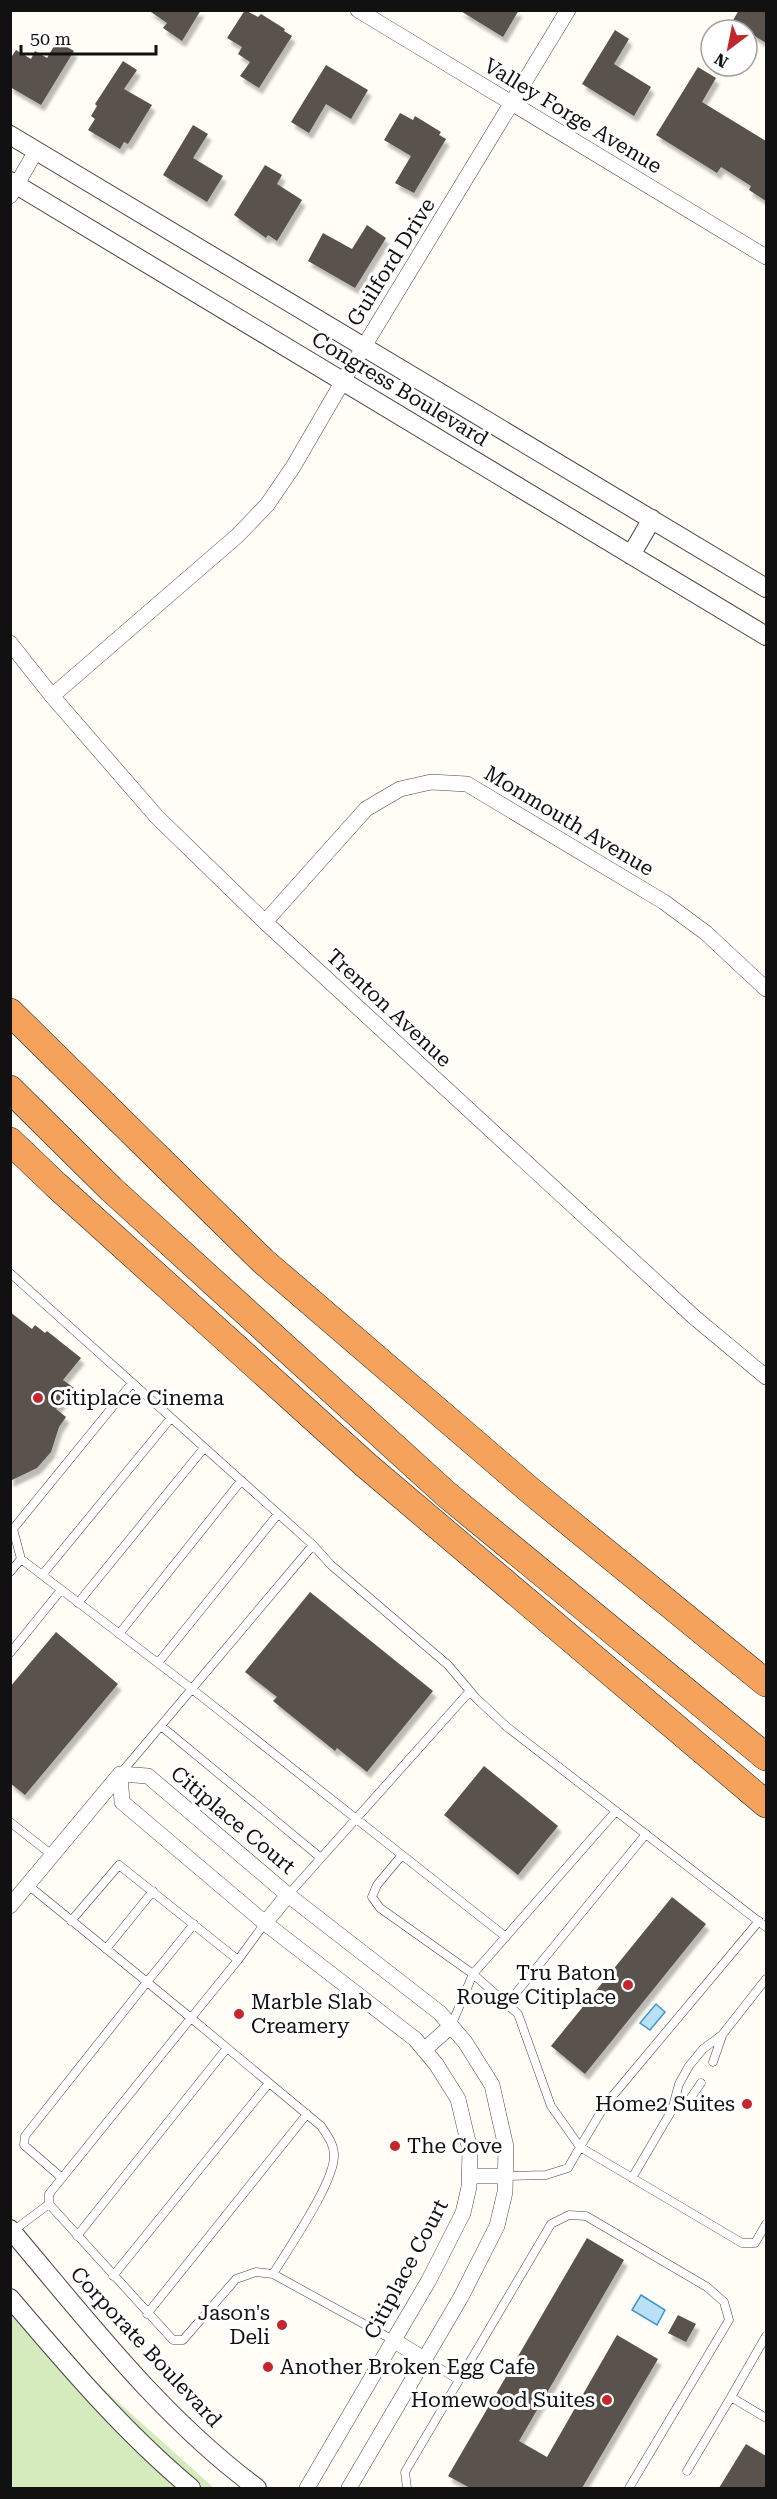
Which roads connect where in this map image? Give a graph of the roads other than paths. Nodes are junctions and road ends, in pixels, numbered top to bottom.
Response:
1 (358, 10) edge
2 (568, 10) edge
3 (513, 104) junction
4 (10, 135) edge
5 (36, 151) junction
6 (13, 187) edge
7 (766, 257) edge
8 (363, 348) junction
9 (343, 381) junction
10 (652, 519) junction
11 (631, 555) junction
12 (766, 588) edge
13 (766, 636) edge
14 (10, 643) edge
15 (52, 696) junction
16 (264, 922) junction
17 (766, 988) edge
18 (10, 1012) edge
19 (10, 1089) edge
20 (10, 1141) edge
21 (10, 1273) edge
22 (766, 1377) edge
23 (132, 1383) junction
24 (171, 1418) junction
25 (204, 1448) junction
26 (241, 1481) junction
27 (278, 1514) junction
28 (313, 1545) junction
29 (21, 1559) junction
30 (10, 1572) edge
31 (42, 1575) junction
32 (61, 1590) junction
33 (78, 1603) junction
34 (119, 1634) junction
35 (10, 1653) edge
36 (158, 1664) junction
37 (766, 1683) edge
38 (192, 1689) junction
39 (470, 1691) junction
40 (160, 1726) junction
41 (766, 1757) edge
42 (120, 1774) junction
43 (766, 1804) edge
44 (615, 1811) junction
45 (356, 1818) junction
46 (10, 1822) edge
47 (646, 1834) junction
48 (52, 1855) junction
49 (402, 1856) junction
50 (321, 1857) junction
51 (28, 1885) junction
52 (153, 1891) junction
53 (288, 1894) junction
54 (10, 1906) edge
55 (71, 1921) junction
56 (759, 1921) junction
57 (265, 1923) junction
58 (194, 1924) junction
59 (766, 1927) edge
60 (506, 1937) junction
61 (106, 1949) junction
62 (238, 1960) junction
63 (473, 1974) junction
64 (766, 1980) edge
65 (147, 1982) junction
66 (507, 2004) junction
67 (191, 2018) junction
68 (451, 2026) junction
69 (722, 2035) junction
70 (227, 2048) junction
71 (423, 2050) junction
72 (713, 2062) dead end
73 (269, 2083) junction
74 (701, 2083) dead end
75 (672, 2110) junction
76 (307, 2114) junction
77 (580, 2147) junction
78 (469, 2176) junction
79 (505, 2176) junction
80 (62, 2178) junction
81 (632, 2178) junction
82 (49, 2204) junction
83 (766, 2224) edge
84 (12, 2230) edge
85 (77, 2235) junction
86 (273, 2274) junction
87 (113, 2276) junction
88 (10, 2298) edge
89 (147, 2314) junction
90 (766, 2336) edge
91 (393, 2340) junction
92 (424, 2359) junction
93 (459, 2380) junction
94 (731, 2397) junction
95 (766, 2418) edge
96 (687, 2471) dead end
97 (190, 2488) edge
98 (257, 2488) edge
99 (307, 2488) edge
100 (349, 2488) edge
101 (407, 2488) edge
102 (629, 2488) edge

1 - 3 street, Valley Forge Avenue
2 - 3 street, Guilford Drive
3 - 7 street, Valley Forge Avenue
3 - 8 street, Guilford Drive
4 - 5 street, Congress Boulevard
5 - 6 street
5 - 8 street, Congress Boulevard
6 - 9 street, Congress Boulevard
8 - 9 street, Guilford Drive
8 - 10 street, Congress Boulevard
9 - 11 street, Congress Boulevard
9 - 15 street, Guilford Drive
10 - 11 street
10 - 12 street, Congress Boulevard
11 - 13 street, Congress Boulevard
14 - 15 street, Trenton Avenue
15 - 16 street, Trenton Avenue
16 - 17 street, Monmouth Avenue
16 - 22 street, Trenton Avenue
18 - 37 highway
19 - 41 highway
20 - 43 highway
21 - 23 lane
23 - 24 lane
23 - 29 lane
24 - 25 lane
24 - 31 lane
25 - 26 lane
25 - 33 lane
26 - 27 lane
26 - 34 lane
27 - 28 lane
27 - 36 lane
28 - 38 lane
28 - 39 lane
29 - 30 lane
29 - 31 lane
31 - 32 lane
32 - 33 lane
32 - 35 lane
33 - 34 lane
34 - 36 lane
36 - 38 lane
38 - 40 lane
38 - 45 lane
39 - 44 lane
39 - 45 lane
40 - 42 lane
40 - 50 lane
42 - 48 street
42 - 53 street, Citiplace Court
42 - 57 street, Citiplace Court
44 - 47 lane
44 - 60 lane
45 - 49 lane
45 - 50 lane
46 - 48 lane
47 - 56 lane
47 - 66 lane
48 - 51 street
49 - 60 lane
49 - 63 lane
50 - 53 lane
51 - 54 street
51 - 55 lane
52 - 55 lane
52 - 58 lane
52 - 61 lane
53 - 57 street
53 - 68 street, Citiplace Court
55 - 61 lane
56 - 59 lane
56 - 77 lane
57 - 62 lane
57 - 71 street, Citiplace Court
58 - 62 lane
58 - 65 lane
60 - 63 lane
61 - 65 lane
62 - 67 lane
63 - 66 lane
63 - 68 lane
64 - 69 lane
65 - 67 lane
65 - 80 lane
66 - 77 lane
67 - 70 lane
67 - 80 lane
68 - 71 street
68 - 79 street, Citiplace Court
69 - 72 lane
69 - 75 lane
70 - 73 lane
70 - 85 lane
71 - 78 street, Citiplace Court
73 - 76 lane
73 - 87 lane
74 - 75 lane
75 - 81 lane
76 - 86 lane
76 - 89 lane
77 - 79 lane
77 - 81 lane
78 - 79 street
78 - 91 street, Citiplace Court
79 - 92 street, Citiplace Court
80 - 82 lane
81 - 83 lane
82 - 84 lane
82 - 85 lane
84 - 98 street, Corporate Boulevard
85 - 87 lane
86 - 89 lane
86 - 91 lane
87 - 89 lane
88 - 97 street
90 - 94 lane
91 - 92 street
91 - 99 street, Citiplace Court
92 - 93 lane
92 - 100 street, Citiplace Court
93 - 101 lane
93 - 102 lane
94 - 95 lane
94 - 96 lane

